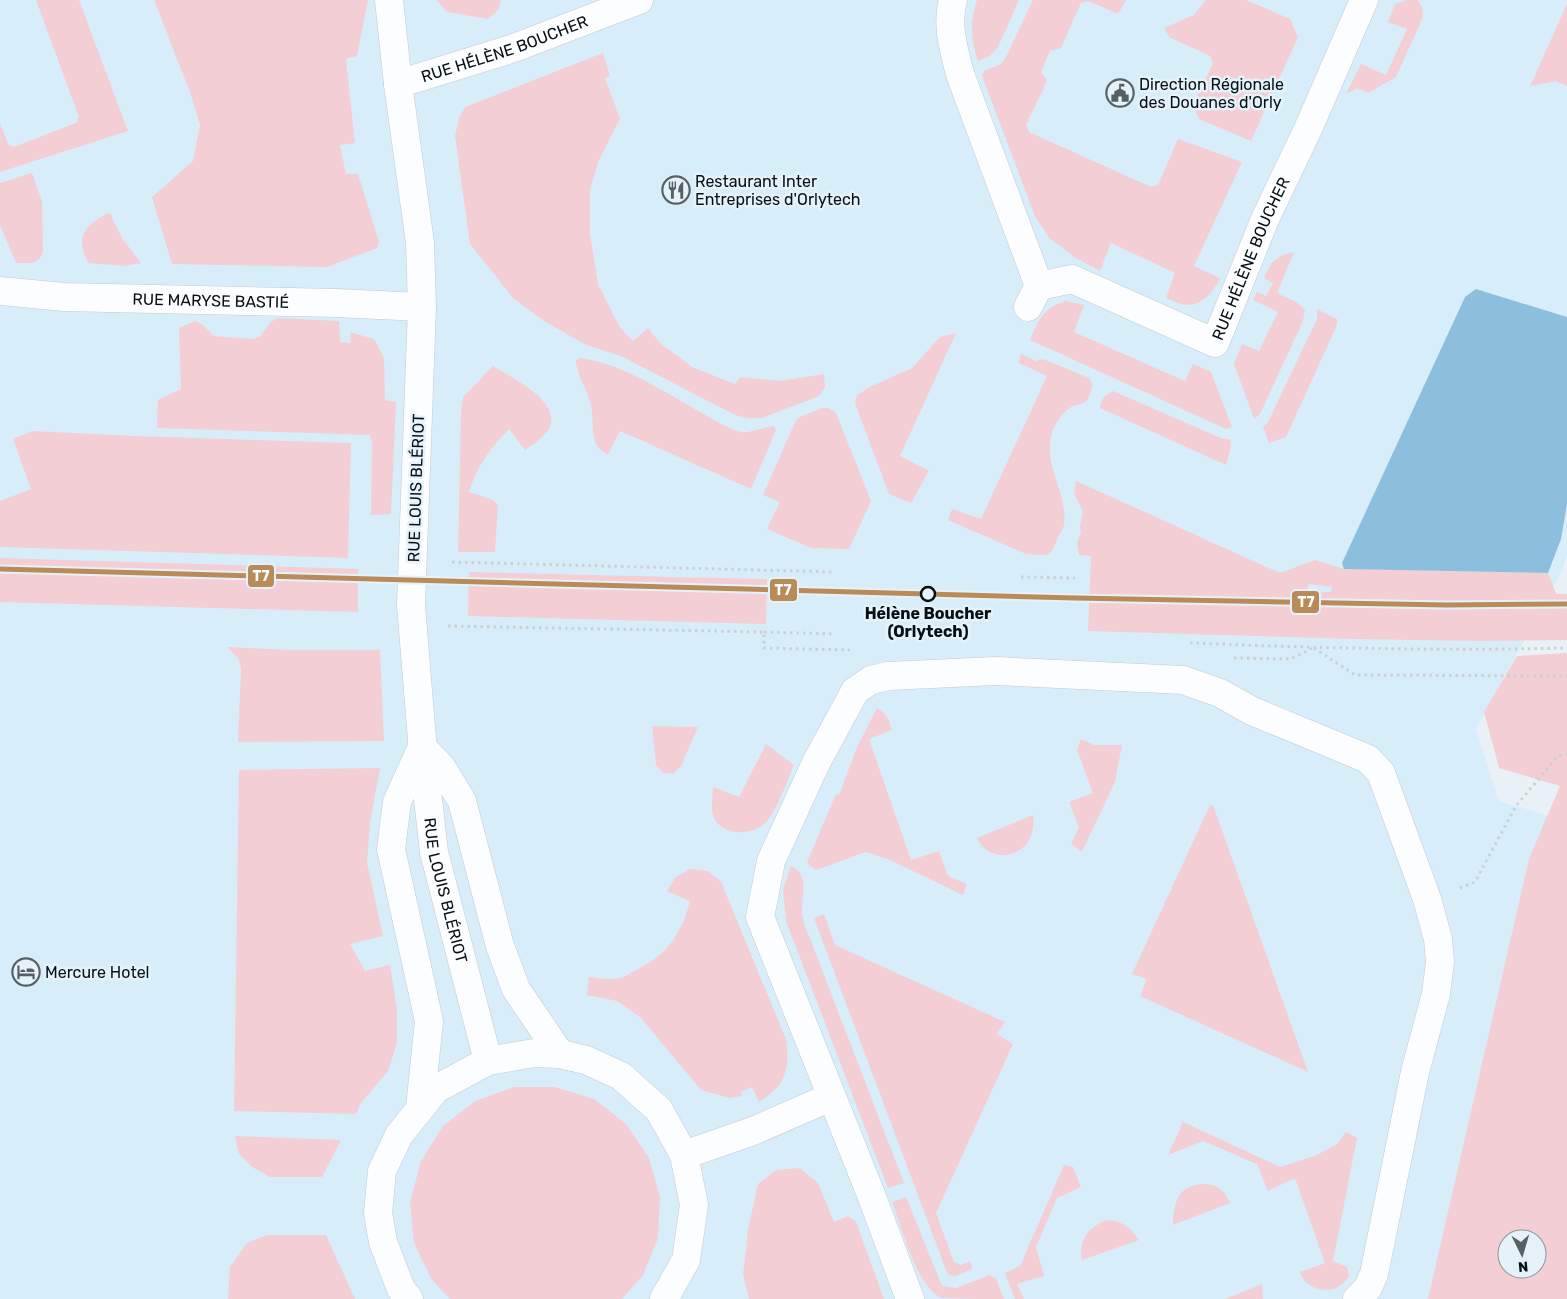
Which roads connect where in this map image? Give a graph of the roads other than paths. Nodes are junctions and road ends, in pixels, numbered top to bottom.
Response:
1 (389, 0) edge
2 (639, 0) edge
3 (953, 0) edge
4 (1364, 0) edge
5 (398, 84) junction
6 (0, 291) edge
7 (422, 307) junction
8 (422, 746) junction
9 (560, 1054) junction
10 (488, 1061) junction
11 (831, 1097) junction
12 (420, 1108) junction
13 (684, 1155) junction
14 (409, 1299) edge
15 (664, 1299) edge
16 (910, 1299) edge
17 (1357, 1299) edge

1 - 5 street, RUE LOUIS BLÉRIOT
2 - 5 street, RUE HÉLÈNE BOUCHER
3 - 4 street, RUE HÉLÈNE BOUCHER
5 - 7 street, RUE LOUIS BLÉRIOT
6 - 7 street, RUE MARYSE BASTIÉ
7 - 8 street, RUE LOUIS BLÉRIOT
8 - 9 street
8 - 10 street, RUE LOUIS BLÉRIOT
8 - 12 street
9 - 10 street
9 - 13 street
10 - 12 street
11 - 13 street
11 - 16 street
11 - 17 street
12 - 14 street
13 - 15 street

